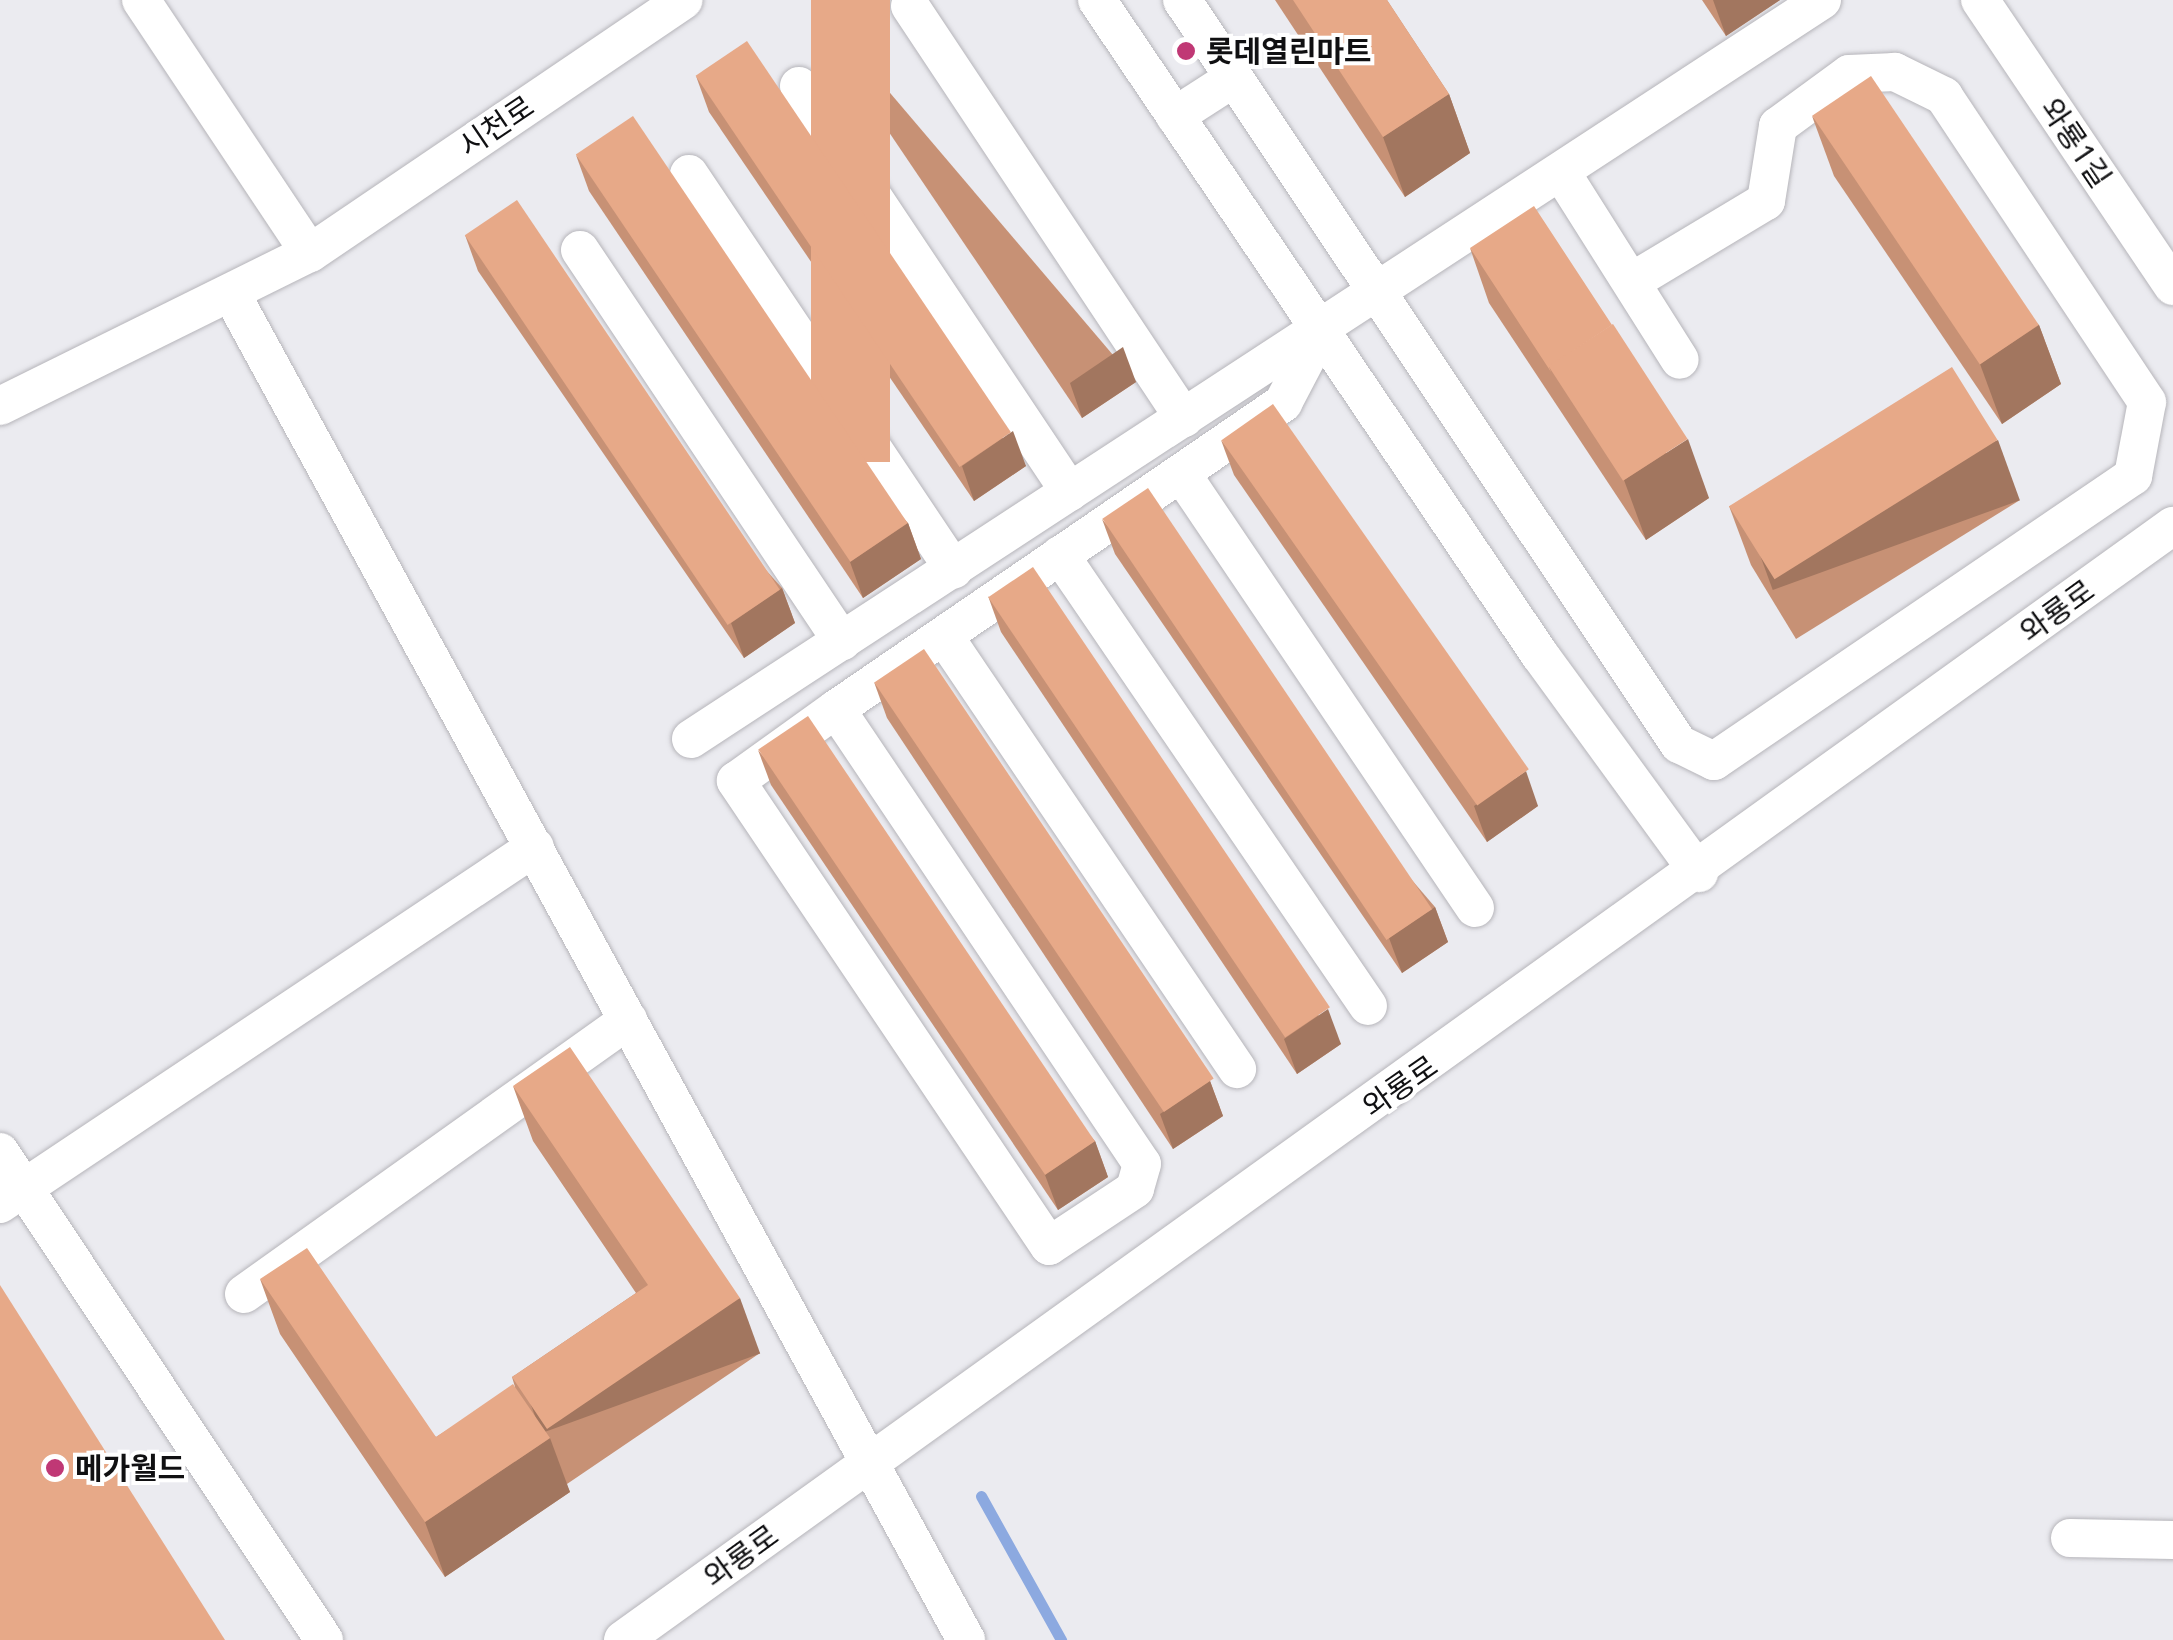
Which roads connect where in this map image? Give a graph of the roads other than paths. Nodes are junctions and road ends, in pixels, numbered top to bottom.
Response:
1 (141, 0) edge
2 (682, 0) edge
3 (1097, 0) edge
4 (1182, 0) edge
5 (1822, 0) edge
6 (1980, 0) edge
7 (910, 6) dead end
8 (1234, 78) junction
9 (799, 86) dead end
10 (1175, 116) junction
11 (1561, 172) junction
12 (689, 174) dead end
13 (580, 250) dead end
14 (310, 252) junction
15 (1632, 282) junction
16 (2173, 286) edge
17 (1381, 293) junction
18 (233, 297) junction
19 (1319, 334) junction
20 (1680, 360) dead end
21 (0, 406) edge
22 (1184, 418) junction
23 (1181, 473) junction
24 (1070, 492) junction
25 (2173, 526) edge
26 (1060, 554) junction
27 (954, 570) junction
28 (944, 636) junction
29 (842, 642) junction
30 (836, 709) junction
31 (690, 739) dead end
32 (535, 848) junction
33 (1700, 873) junction
34 (1475, 908) dead end
35 (1368, 1006) dead end
36 (628, 1020) junction
37 (1237, 1069) dead end
38 (0, 1152) edge
39 (12, 1196) edge
40 (244, 1294) dead end
41 (869, 1464) junction
42 (2070, 1538) dead end
43 (2173, 1540) edge
44 (324, 1640) edge
45 (623, 1640) edge
46 (966, 1640) edge

1 - 14 street
2 - 14 street, 시천로
3 - 10 street
4 - 8 street
5 - 11 street
6 - 16 street, 와룡1길
7 - 22 street
8 - 10 street
8 - 17 street
9 - 24 street
10 - 19 street
11 - 15 street
11 - 17 street
12 - 27 street
13 - 29 street
14 - 18 street, 시천로
15 - 17 street
15 - 20 street
17 - 19 street
18 - 21 street, 시천로
18 - 32 street
19 - 22 street
19 - 23 street
19 - 33 street
22 - 24 street
23 - 26 street
23 - 34 street
24 - 27 street
25 - 33 street, 와룡로
26 - 28 street
26 - 35 street
27 - 29 street
28 - 30 street
28 - 37 street
29 - 31 street
30 - 30 street
32 - 36 street
32 - 39 street
33 - 41 street, 와룡로
36 - 40 street
36 - 41 street
38 - 39 street
39 - 44 street
41 - 45 street, 와룡로
41 - 46 street
42 - 43 street

